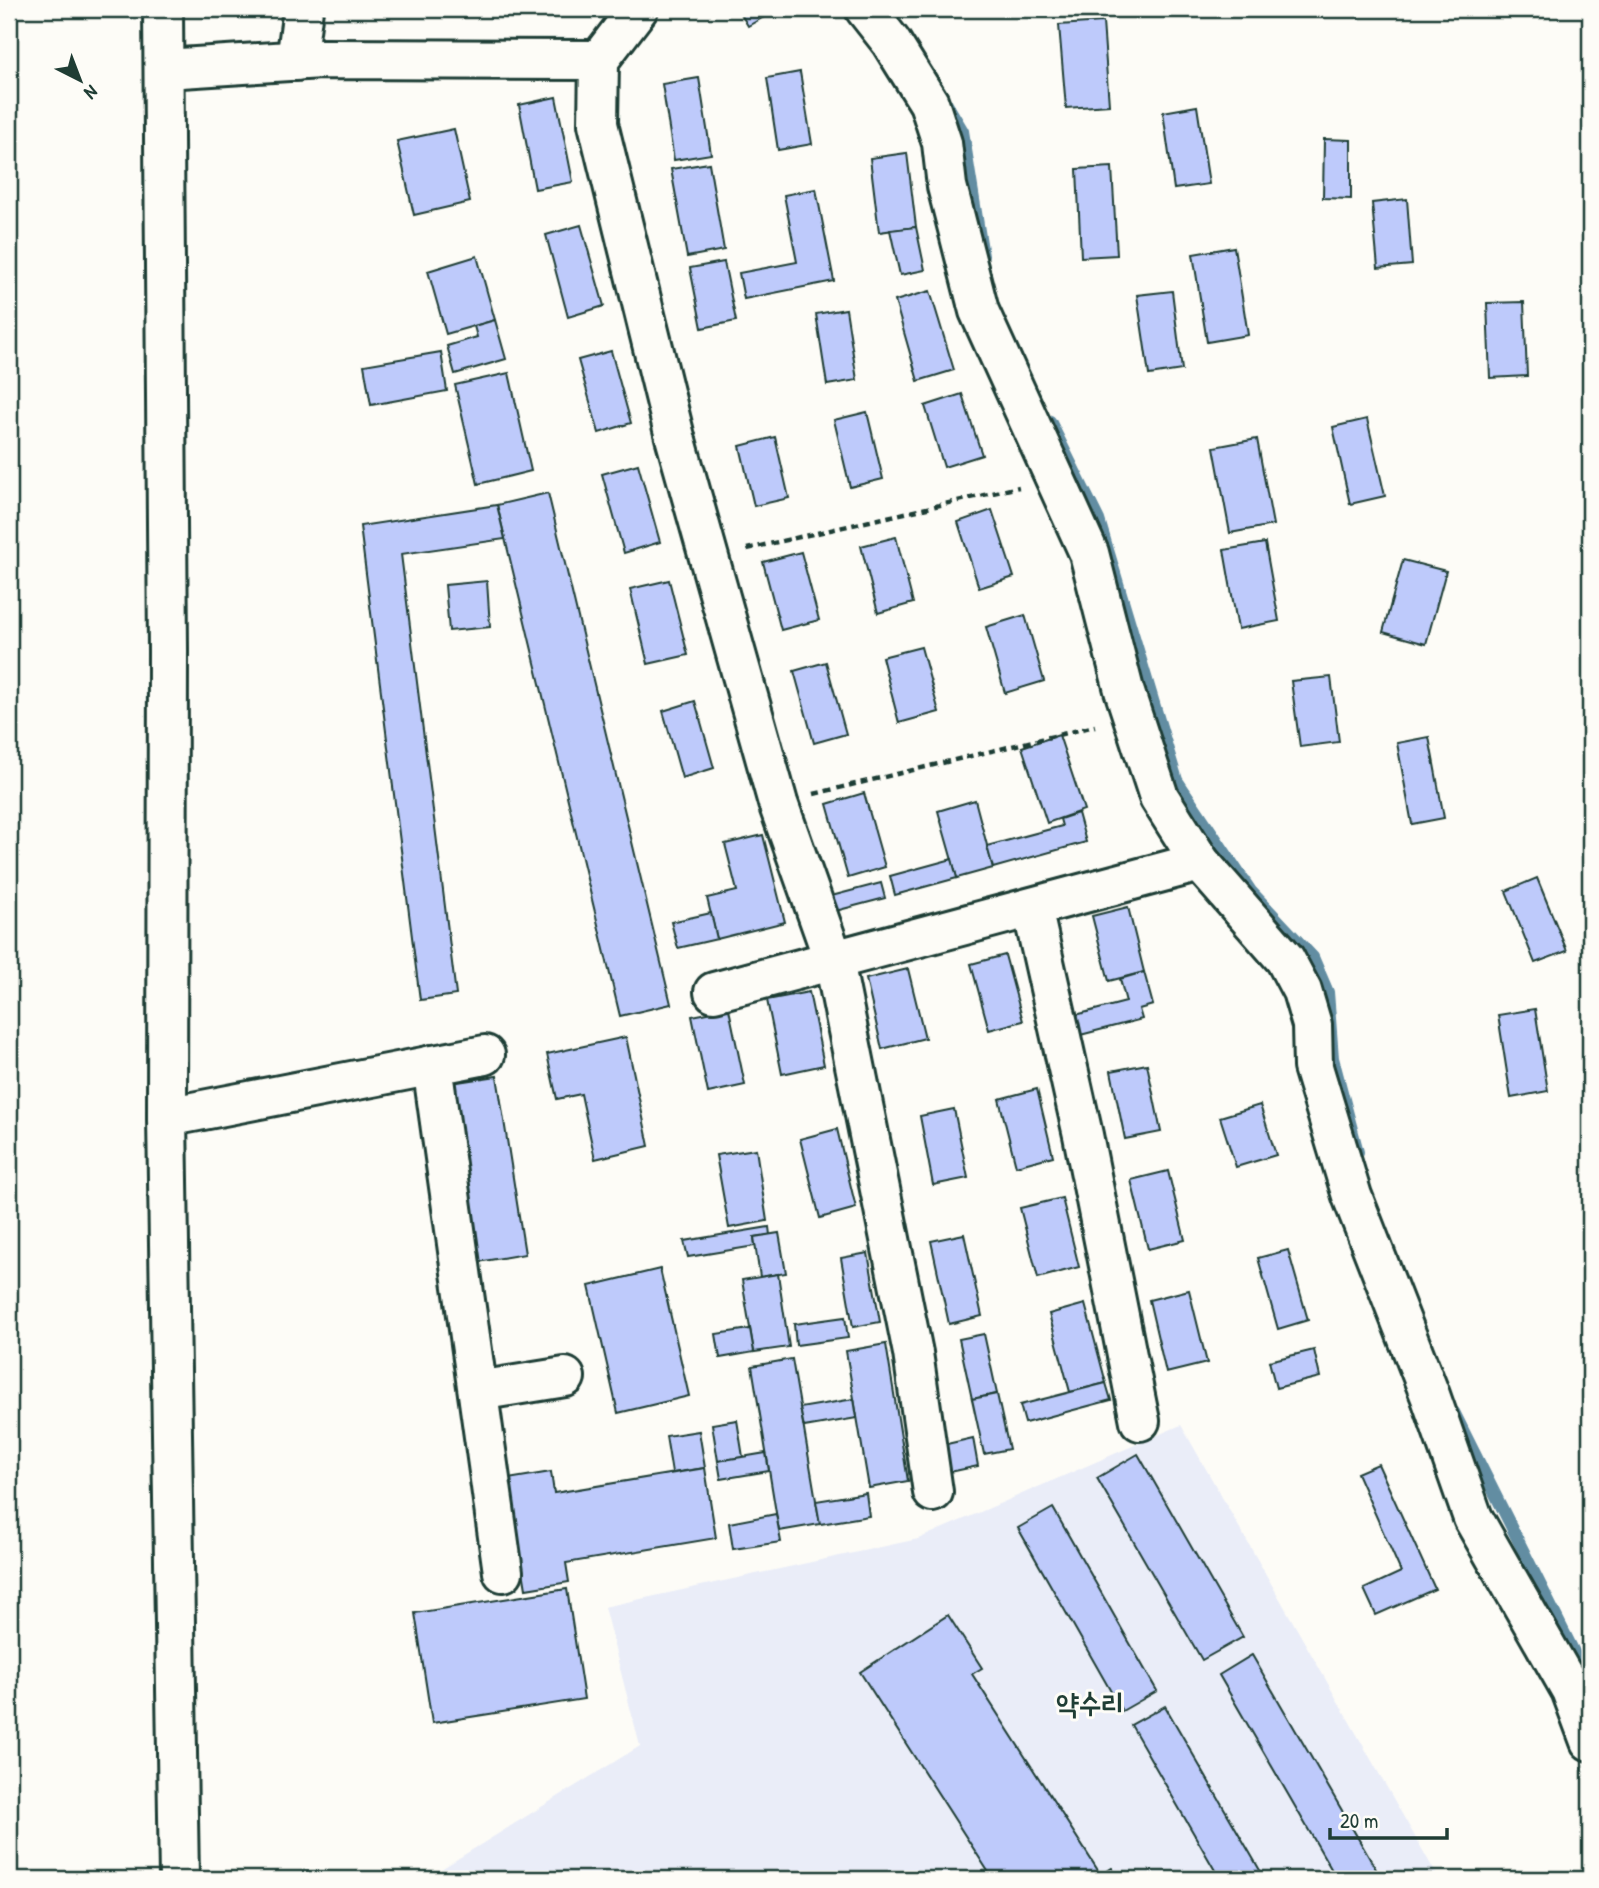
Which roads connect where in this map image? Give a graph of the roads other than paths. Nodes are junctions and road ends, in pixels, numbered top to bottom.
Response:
1 (163, 9) edge
2 (303, 9) edge
3 (638, 9) edge
4 (864, 9) edge
5 (599, 60) junction
6 (296, 61) junction
7 (165, 69) junction
8 (1200, 862) junction
9 (1032, 908) junction
10 (834, 961) junction
11 (714, 992) dead end
12 (485, 1055) dead end
13 (432, 1065) junction
14 (167, 1117) junction
15 (565, 1377) dead end
16 (478, 1391) junction
17 (1140, 1421) dead end
18 (933, 1492) dead end
19 (503, 1572) dead end
20 (1590, 1741) edge
21 (179, 1879) edge

1 - 7 street
2 - 6 street
3 - 5 street
4 - 8 street
5 - 6 street
5 - 10 street
6 - 7 street
7 - 14 street
8 - 9 street
8 - 20 street
9 - 10 street
9 - 17 street
10 - 11 street
10 - 18 street
12 - 13 street
13 - 14 street
13 - 16 street
14 - 21 street
15 - 16 street
16 - 19 street

